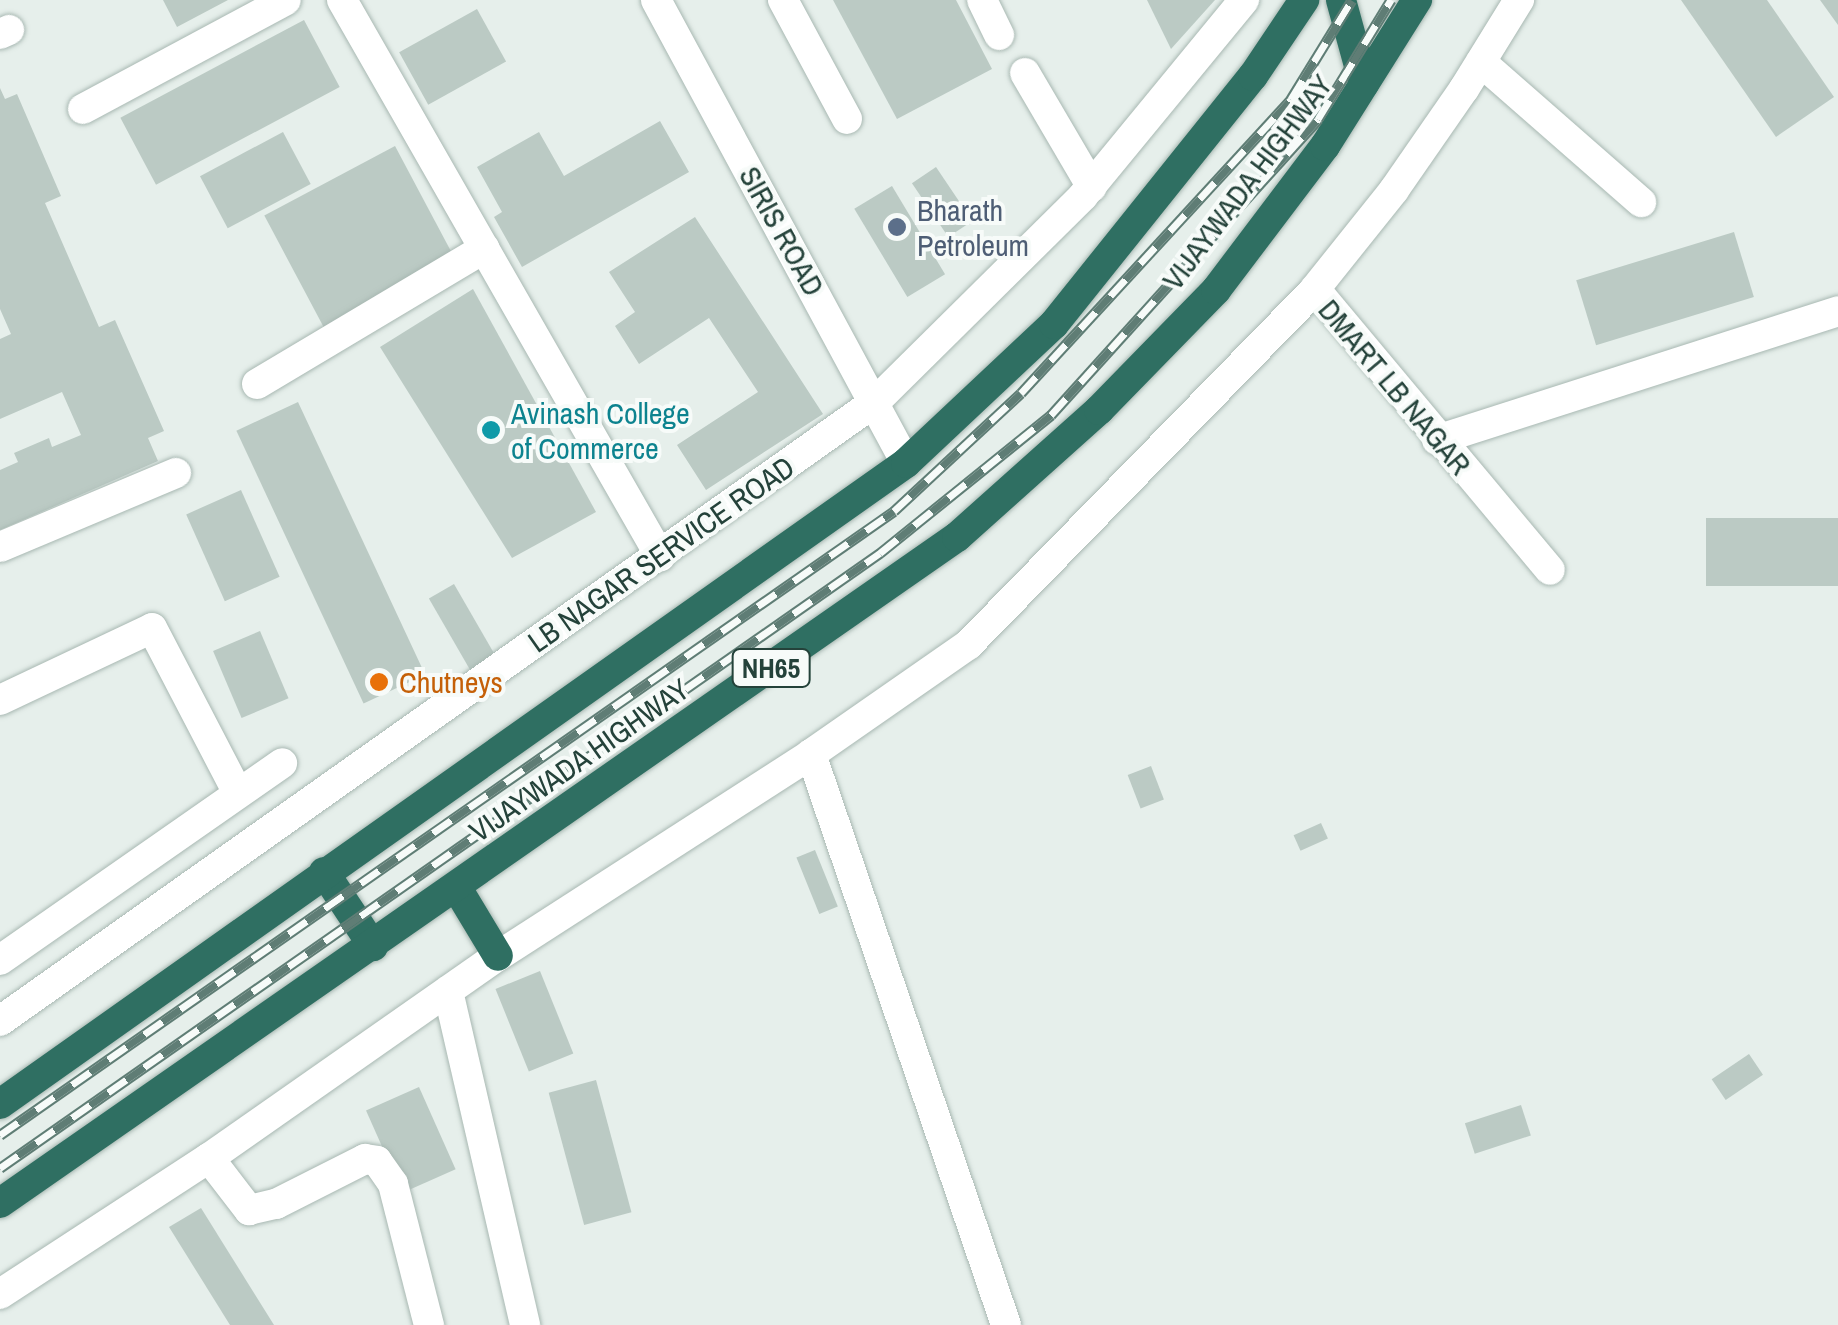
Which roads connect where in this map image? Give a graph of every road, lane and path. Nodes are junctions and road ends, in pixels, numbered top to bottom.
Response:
1 (286, 0) edge
2 (342, 0) edge
3 (783, 0) edge
4 (982, 0) edge
5 (1244, 0) edge
6 (1304, 0) edge
7 (1340, 0) edge
8 (1418, 0) edge
9 (1518, 0) edge
10 (660, 2) edge
11 (1000, 35) dead end
12 (1481, 62) junction
13 (1026, 73) dead end
14 (1364, 84) junction
15 (82, 109) dead end
16 (847, 119) dead end
17 (1092, 187) junction
18 (1641, 202) dead end
19 (485, 248) junction
20 (1315, 289) junction
21 (1838, 310) edge
22 (258, 384) dead end
23 (874, 402) junction
24 (1438, 440) junction
25 (906, 463) junction
26 (176, 473) dead end
27 (0, 547) edge
28 (660, 556) junction
29 (1550, 570) dead end
30 (0, 700) edge
31 (811, 754) junction
32 (282, 763) dead end
33 (238, 792) junction
34 (324, 872) junction
35 (457, 888) junction
36 (373, 946) junction
37 (498, 956) junction
38 (0, 960) edge
39 (448, 991) junction
40 (0, 1020) edge
41 (0, 1104) edge
42 (208, 1158) junction
43 (0, 1203) edge
44 (0, 1294) edge
45 (429, 1325) edge
46 (526, 1325) edge
47 (1006, 1325) edge

1 - 15 street
2 - 19 street
3 - 16 street
4 - 11 street
5 - 17 street, LB NAGAR SERVICE ROAD
6 - 25 highway, VIJAYWADA HIGHWAY
7 - 14 highway
8 - 14 highway, VIJAYWADA HIGHWAY / NH65
9 - 12 street, DMART LB NAGAR
10 - 23 street, SIRIS ROAD
12 - 18 street
12 - 20 street, DMART LB NAGAR
13 - 17 street
14 - 35 highway, VIJAYWADA HIGHWAY / NH65
17 - 23 street, LB NAGAR SERVICE ROAD
19 - 22 street
19 - 28 street
20 - 24 street, DMART LB NAGAR
20 - 31 street
21 - 24 street
23 - 25 street, SIRIS ROAD
23 - 28 street, LB NAGAR SERVICE ROAD
24 - 29 street, DMART LB NAGAR
25 - 34 highway, VIJAYWADA HIGHWAY
26 - 27 street
28 - 40 street, LB NAGAR SERVICE ROAD
30 - 33 street
31 - 37 street
31 - 47 street
32 - 33 street
33 - 38 street
34 - 36 highway
34 - 41 highway, VIJAYWADA HIGHWAY
35 - 36 highway, VIJAYWADA HIGHWAY / NH65
35 - 37 highway
36 - 43 highway, VIJAYWADA HIGHWAY / NH65
37 - 39 street
39 - 42 street
39 - 46 street
42 - 44 street
42 - 45 street

